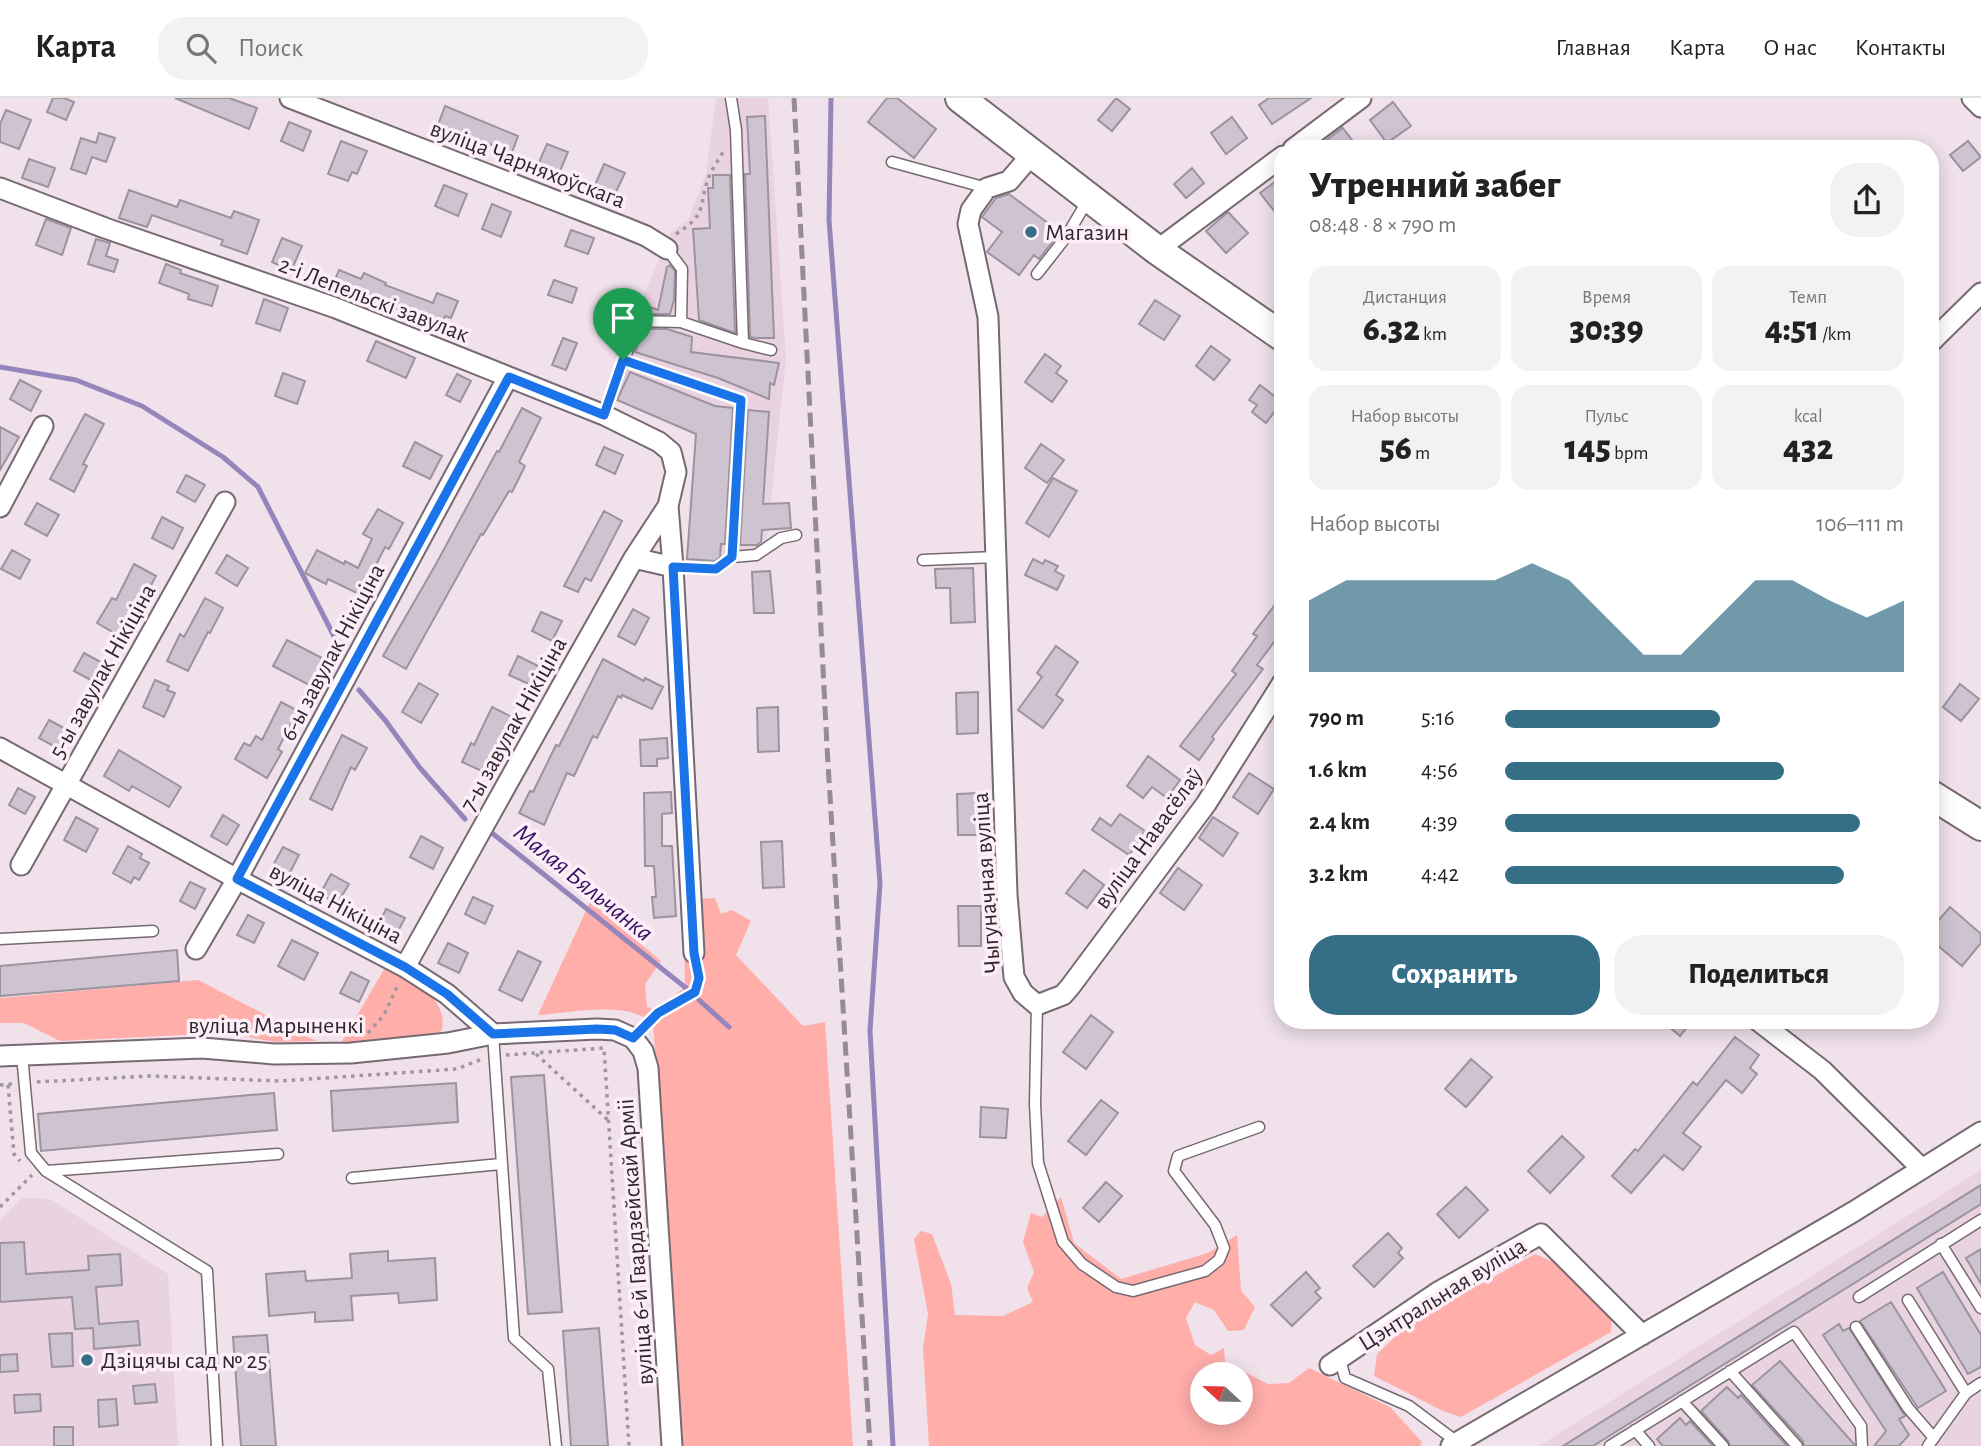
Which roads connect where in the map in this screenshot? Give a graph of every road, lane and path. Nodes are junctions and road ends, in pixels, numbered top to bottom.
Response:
1 (290, 98) edge
2 (731, 98) edge
3 (1361, 98) edge
4 (1972, 98) edge
5 (973, 102) edge
6 (1981, 107) edge
7 (736, 130) junction
8 (1305, 140) edge
9 (1032, 154) junction
10 (892, 162) dead end
11 (1274, 163) edge
12 (0, 188) edge
13 (987, 188) junction
14 (1089, 198) junction
15 (667, 249) junction
16 (1157, 250) junction
17 (1037, 274) dead end
18 (1981, 293) edge
19 (681, 322) junction
20 (1274, 331) edge
21 (1939, 334) edge
22 (743, 343) junction
23 (771, 350) dead end
24 (623, 360) junction
25 (509, 377) junction
26 (604, 415) junction
27 (43, 426) dead end
28 (225, 502) dead end
29 (668, 506) junction
30 (0, 507) edge
31 (796, 535) dead end
32 (732, 557) junction
33 (997, 557) junction
34 (634, 558) junction
35 (923, 560) dead end
36 (673, 567) junction
37 (1274, 696) edge
38 (0, 748) edge
39 (66, 784) junction
40 (1939, 800) edge
41 (1981, 826) edge
42 (21, 865) dead end
43 (237, 879) junction
44 (153, 931) dead end
45 (0, 939) edge
46 (196, 949) dead end
47 (694, 953) joint
48 (405, 967) junction
49 (1037, 1005) junction
50 (1769, 1029) edge
51 (493, 1034) junction
52 (633, 1038) junction
53 (351, 1053) junction
54 (536, 1054) junction
55 (22, 1055) junction
56 (494, 1055) junction
57 (0, 1056) edge
58 (25, 1083) junction
59 (0, 1085) edge
60 (8, 1085) junction
61 (610, 1122) junction
62 (1259, 1127) dead end
63 (1981, 1132) edge
64 (278, 1154) dead end
65 (500, 1164) junction
66 (1922, 1169) junction
67 (46, 1171) junction
68 (352, 1178) dead end
69 (0, 1207) edge
70 (1981, 1220) edge
71 (1941, 1244) junction
72 (1859, 1297) dead end
73 (1908, 1300) dead end
74 (1981, 1308) edge
75 (1856, 1327) dead end
76 (1642, 1335) junction
77 (1335, 1362) joint
78 (1730, 1371) junction
79 (1981, 1383) edge
80 (1966, 1393) junction
81 (1682, 1401) junction
82 (1635, 1430) junction
83 (1931, 1442) edge
84 (1454, 1444) edge
85 (217, 1446) edge
86 (556, 1446) edge
87 (629, 1446) edge
88 (672, 1446) edge
89 (1609, 1446) edge
90 (1649, 1446) edge
91 (1723, 1446) edge
92 (1797, 1446) edge
93 (1862, 1446) edge

1 - 15 street, вуліца Чарняхоўскага
2 - 7 lane
3 - 8 street
4 - 6 street
5 - 9 street
7 - 15 path
7 - 22 lane
9 - 13 street
9 - 14 street
10 - 13 lane
11 - 16 street
12 - 25 street, 2-і Лепельскі завулак
13 - 33 street, Чыгуначная вуліца
14 - 16 street
14 - 17 lane
15 - 19 lane
16 - 20 street
18 - 21 street
19 - 22 lane
19 - 24 lane
22 - 23 lane
24 - 26 lane
24 - 32 lane
25 - 26 street, 2-і Лепельскі завулак
25 - 43 street, 6-ы завулак Нікіціна
26 - 29 street, 2-і Лепельскі завулак
27 - 30 street
28 - 39 street, 5-ы завулак Нікіціна
29 - 34 street, 7-ы завулак Нікіціна
29 - 36 street
31 - 32 lane
32 - 36 lane
33 - 35 lane
33 - 49 street, Чыгуначная вуліца
34 - 36 street
34 - 48 street, 7-ы завулак Нікіціна
36 - 47 street
37 - 49 street, вуліца Навасёлаў
38 - 39 street, вуліца Нікіціна
39 - 42 street, 5-ы завулак Нікіціна
39 - 43 street, вуліца Нікіціна
40 - 41 street
43 - 46 street, 6-ы завулак Нікіціна
43 - 48 street, вуліца Нікіціна
44 - 45 lane
47 - 52 path
48 - 51 street, вуліца Нікіціна
48 - 53 path
49 - 62 lane
50 - 66 street
51 - 52 street, вуліца Марыненкі
51 - 53 street, вуліца Марыненкі
51 - 56 lane
52 - 88 street, вуліца 6-й Гвардзейскай Арміі
53 - 55 street, вуліца Марыненкі
54 - 56 path
54 - 61 path
54 - 61 path
55 - 57 street, вуліца Марыненкі
55 - 58 lane
56 - 58 path
56 - 65 lane
58 - 60 path
58 - 67 lane
59 - 60 path
60 - 69 path
61 - 87 path
63 - 66 street
64 - 67 lane
65 - 68 lane
65 - 86 lane
66 - 76 street
67 - 85 lane
70 - 71 lane
71 - 72 lane
71 - 74 lane
73 - 80 lane
75 - 83 lane
76 - 77 street, Цэнтральная вуліца
76 - 84 street
77 - 84 lane
78 - 81 lane
78 - 92 lane
78 - 93 lane
79 - 80 lane
80 - 83 lane
81 - 82 lane
81 - 91 lane
82 - 89 lane
82 - 90 lane

